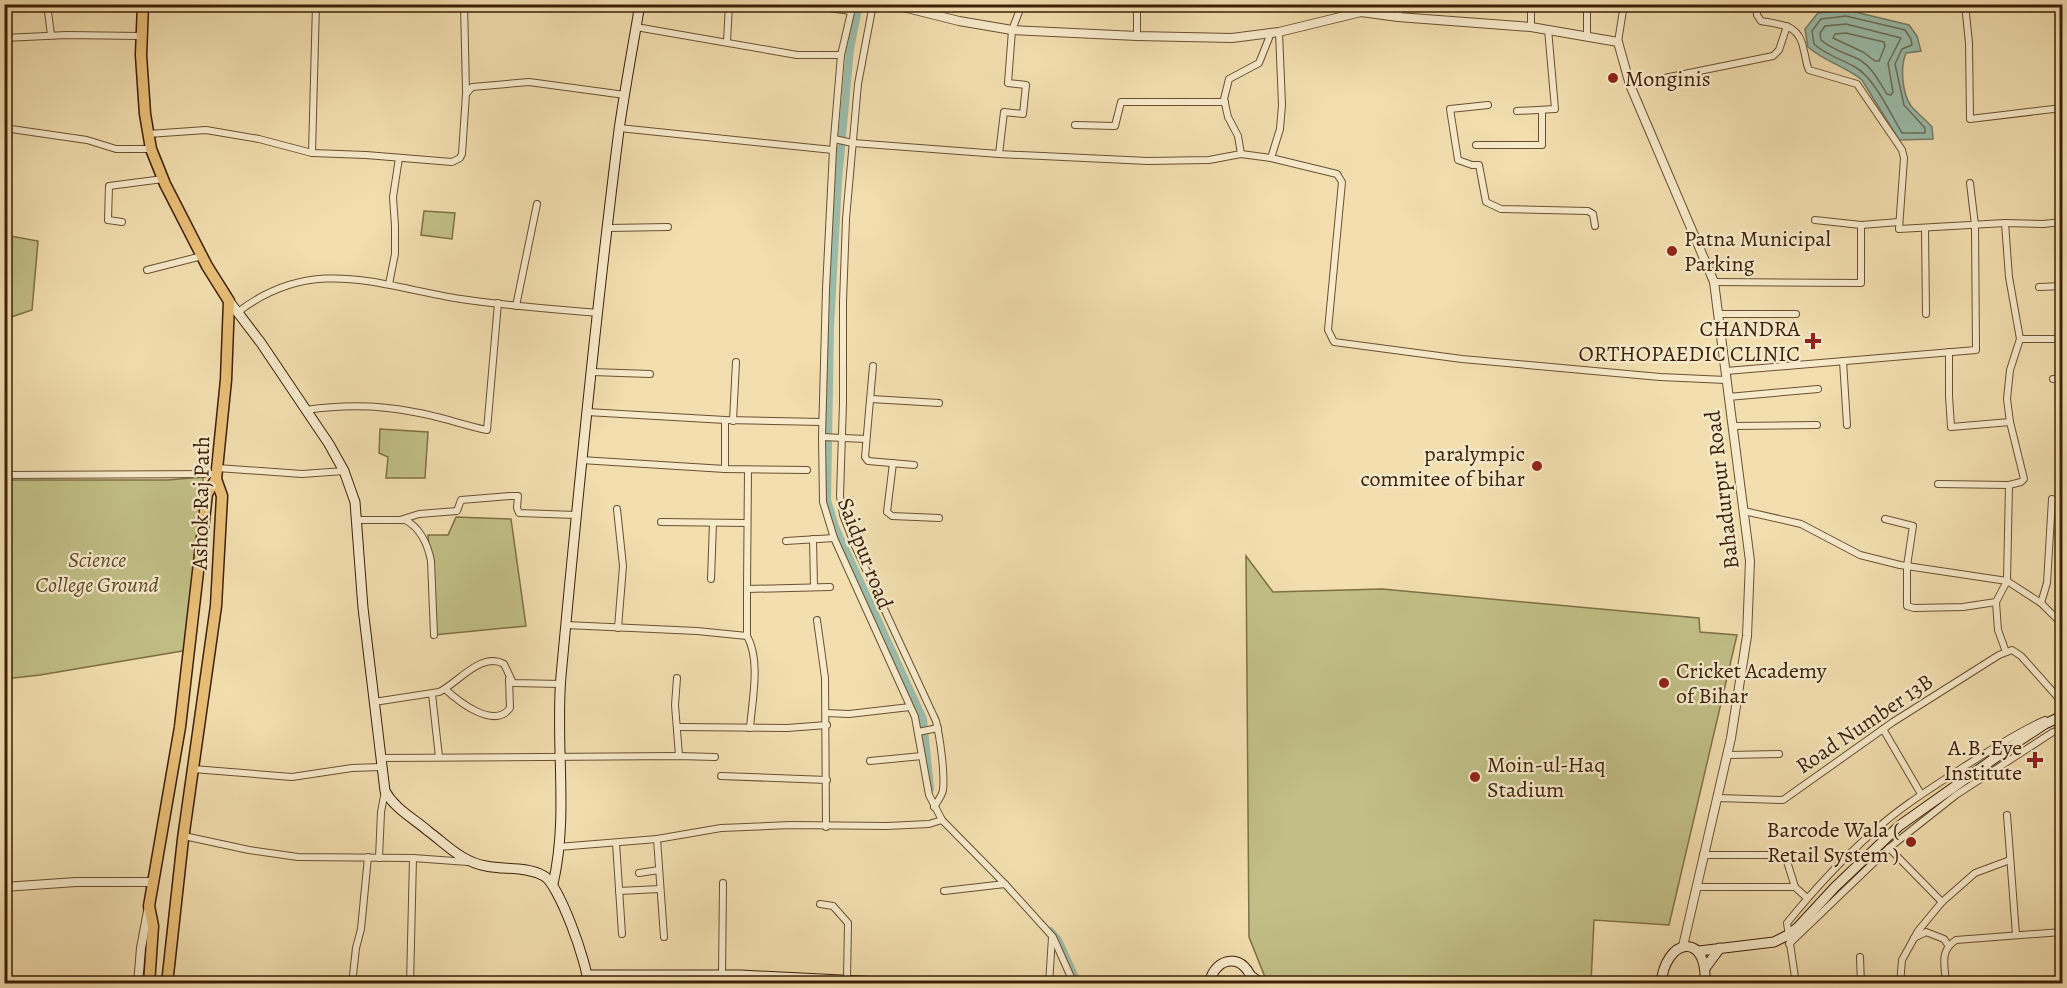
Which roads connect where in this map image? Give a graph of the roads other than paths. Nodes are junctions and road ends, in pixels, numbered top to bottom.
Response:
1 (47, 4) edge
2 (143, 4) edge
3 (316, 4) edge
4 (464, 4) edge
5 (640, 4) edge
6 (729, 4) edge
7 (799, 4) edge
8 (873, 4) edge
9 (891, 4) edge
10 (1022, 4) edge
11 (1137, 4) edge
12 (1400, 4) edge
13 (1531, 4) edge
14 (1587, 4) edge
15 (1624, 4) edge
16 (1757, 4) edge
17 (1965, 4) edge
18 (852, 8) edge
19 (1398, 17) junction
20 (1787, 26) junction
21 (636, 27) junction
22 (1531, 27) junction
23 (1548, 29) junction
24 (1012, 30) junction
25 (1275, 33) junction
26 (51, 35) junction
27 (140, 36) junction
28 (1137, 36) junction
29 (1587, 36) junction
30 (5, 38) edge
31 (727, 42) junction
32 (1618, 42) junction
33 (841, 55) junction
34 (1630, 85) junction
35 (466, 91) junction
36 (625, 95) junction
37 (1225, 102) junction
38 (1488, 105) dead end
39 (2062, 108) edge
40 (1542, 110) junction
41 (1517, 111) dead end
42 (1076, 125) dead end
43 (4, 126) edge
44 (619, 128) junction
45 (147, 134) junction
46 (2059, 139) dead end
47 (836, 140) junction
48 (852, 143) junction
49 (1476, 145) dead end
50 (151, 149) junction
51 (833, 150) junction
52 (312, 153) junction
53 (999, 154) junction
54 (1241, 154) junction
55 (399, 158) junction
56 (1271, 158) junction
57 (163, 179) junction
58 (1970, 183) dead end
59 (537, 204) dead end
60 (1815, 220) dead end
61 (122, 222) dead end
62 (1899, 222) junction
63 (2062, 222) edge
64 (2006, 223) junction
65 (1861, 225) junction
66 (1975, 225) junction
67 (1595, 226) dead end
68 (668, 227) dead end
69 (608, 228) junction
70 (1925, 228) junction
71 (202, 256) junction
72 (147, 270) dead end
73 (1714, 282) junction
74 (389, 284) junction
75 (2062, 286) edge
76 (2038, 287) dead end
77 (229, 301) junction
78 (498, 303) junction
79 (516, 306) junction
80 (238, 312) junction
81 (598, 313) junction
82 (1718, 314) junction
83 (1796, 314) dead end
84 (1926, 314) dead end
85 (2020, 339) junction
86 (2062, 339) edge
87 (1949, 352) junction
88 (1843, 361) junction
89 (736, 362) dead end
90 (873, 366) dead end
91 (1726, 371) junction
92 (592, 372) junction
93 (650, 374) dead end
94 (2053, 379) dead end
95 (2062, 379) edge
96 (1725, 380) junction
97 (1818, 389) dead end
98 (1728, 397) junction
99 (871, 399) junction
100 (939, 403) dead end
101 (306, 410) junction
102 (587, 412) junction
103 (725, 420) junction
104 (734, 420) junction
105 (822, 422) junction
106 (2010, 422) junction
107 (1847, 425) dead end
108 (1732, 426) junction
109 (1817, 426) dead end
110 (824, 437) junction
111 (839, 437) junction
112 (866, 439) junction
113 (581, 460) junction
114 (893, 463) junction
115 (914, 465) dead end
116 (725, 469) junction
117 (748, 470) junction
118 (807, 470) dead end
119 (344, 471) junction
120 (217, 474) junction
121 (4, 475) edge
122 (1938, 484) dead end
123 (2009, 484) junction
124 (2052, 499) dead end
125 (617, 509) dead end
126 (1744, 511) junction
127 (576, 514) junction
128 (841, 516) junction
129 (829, 518) junction
130 (939, 519) dead end
131 (1885, 519) dead end
132 (357, 520) junction
133 (400, 520) junction
134 (661, 522) dead end
135 (713, 523) junction
136 (747, 523) junction
137 (834, 538) junction
138 (813, 539) junction
139 (786, 541) dead end
140 (1907, 566) junction
141 (711, 579) dead end
142 (2007, 581) junction
143 (814, 587) junction
144 (830, 587) dead end
145 (747, 589) junction
146 (1996, 602) junction
147 (2041, 603) junction
148 (817, 620) dead end
149 (2062, 624) edge
150 (566, 625) junction
151 (618, 628) junction
152 (434, 635) dead end
153 (747, 636) junction
154 (2007, 652) junction
155 (509, 676) junction
156 (677, 678) dead end
157 (561, 684) junction
158 (445, 689) junction
159 (432, 694) junction
160 (374, 702) junction
161 (2062, 702) edge
162 (910, 707) junction
163 (826, 713) junction
164 (2062, 715) edge
165 (827, 725) junction
166 (677, 727) junction
167 (750, 728) junction
168 (935, 728) junction
169 (1883, 729) junction
170 (2062, 729) edge
171 (920, 732) junction
172 (1779, 754) dead end
173 (1728, 755) junction
174 (560, 756) junction
175 (679, 756) junction
176 (922, 756) junction
177 (439, 757) junction
178 (715, 758) dead end
179 (870, 761) dead end
180 (380, 762) junction
181 (193, 769) junction
182 (721, 776) dead end
183 (827, 780) junction
184 (385, 791) junction
185 (1921, 795) junction
186 (1718, 798) junction
187 (934, 807) junction
188 (2007, 815) dead end
189 (942, 820) junction
190 (164, 823) junction
191 (826, 827) junction
192 (184, 831) junction
193 (657, 839) junction
194 (615, 843) junction
195 (558, 847) junction
196 (1889, 848) junction
197 (1703, 855) junction
198 (368, 857) junction
199 (380, 858) junction
200 (413, 858) junction
201 (2010, 860) junction
202 (471, 862) junction
203 (659, 870) junction
204 (639, 873) dead end
205 (154, 882) junction
206 (723, 883) dead end
207 (554, 884) junction
208 (1005, 884) junction
209 (4, 887) edge
210 (1696, 887) junction
211 (1795, 887) junction
212 (660, 889) junction
213 (619, 891) junction
214 (944, 891) dead end
215 (1808, 898) junction
216 (1942, 902) junction
217 (820, 904) dead end
218 (149, 906) junction
219 (2062, 932) edge
220 (622, 934) dead end
221 (2016, 935) junction
222 (1053, 936) junction
223 (1790, 937) junction
224 (663, 938) dead end
225 (1914, 939) junction
226 (1948, 945) junction
227 (1683, 946) junction
228 (1720, 948) junction
229 (1699, 951) junction
230 (1860, 957) dead end
231 (1706, 968) junction
232 (722, 975) junction
233 (588, 979) edge
234 (658, 980) edge
235 (1252, 980) edge
236 (842, 981) edge
237 (1209, 983) edge
238 (138, 984) edge
239 (149, 984) edge
240 (167, 984) edge
241 (352, 984) edge
242 (410, 984) edge
243 (920, 984) edge
244 (1049, 984) edge
245 (1074, 984) edge
246 (1203, 984) edge
247 (1263, 984) edge
248 (1661, 984) edge
249 (1705, 984) edge
250 (1796, 984) edge
251 (1861, 984) edge
252 (1900, 984) edge
253 (1946, 984) edge

1 - 26 street
2 - 27 main road
3 - 52 street
4 - 35 street
5 - 21 main road
6 - 31 street
7 - 18 street
8 - 48 street
9 - 24 street
10 - 24 street
11 - 28 street
12 - 19 street
13 - 22 street
14 - 29 street
15 - 32 street
16 - 20 street
17 - 39 street
18 - 33 street, Saidpur road
19 - 22 street
19 - 25 street
20 - 34 street
20 - 62 street
21 - 31 street
21 - 36 main road
22 - 23 street
23 - 29 street
23 - 40 street
24 - 28 street
24 - 53 street
25 - 28 street
25 - 37 street
25 - 56 street
26 - 27 street
26 - 30 street
27 - 45 main road
29 - 32 street
30 - 43 street
31 - 33 street
32 - 34 street, Bahadurpur Road
33 - 47 street, Saidpur road
34 - 73 street, Bahadurpur Road
35 - 36 street
35 - 55 street
36 - 44 main road
37 - 42 street
37 - 54 street
38 - 67 street
40 - 41 street
40 - 49 street
43 - 50 street
44 - 51 street
44 - 69 main road
45 - 50 main road
45 - 52 street
46 - 63 street
47 - 48 street
47 - 51 street, Saidpur road
48 - 53 street
48 - 111 street
50 - 57 main road
51 - 105 street, Saidpur road
52 - 55 street
53 - 54 street
54 - 56 street
55 - 74 street
56 - 96 street
57 - 61 street
57 - 71 main road
58 - 66 street
59 - 79 street
60 - 65 street
62 - 65 street
62 - 70 street
63 - 64 street
64 - 66 street
64 - 85 street
65 - 73 street
66 - 70 street
66 - 87 street
68 - 69 street
69 - 81 main road
70 - 84 street
71 - 72 street
71 - 77 main road
73 - 82 street, Bahadurpur Road
74 - 78 street
74 - 80 street
75 - 76 street
77 - 80 main road
77 - 120 main road, Ashok Raj Path
78 - 79 street
78 - 101 street
79 - 81 street
80 - 101 main road
81 - 92 main road
82 - 83 street
82 - 91 street, Bahadurpur Road
85 - 86 street
85 - 106 street
87 - 88 street
87 - 106 street
88 - 91 street
88 - 107 street
89 - 104 street
90 - 99 street
91 - 96 street, Bahadurpur Road
92 - 93 street
92 - 102 main road
94 - 95 street
96 - 98 street, Bahadurpur Road
97 - 98 street
98 - 108 street, Bahadurpur Road
99 - 100 street
99 - 112 street
101 - 119 main road
102 - 103 street
102 - 113 main road
103 - 104 street
103 - 116 street
104 - 105 street
105 - 110 street, Saidpur road
106 - 123 street
108 - 109 street
108 - 126 street, Bahadurpur Road
110 - 111 street
110 - 129 street, Saidpur road
111 - 112 street
111 - 128 street
112 - 114 street
113 - 116 street
113 - 127 main road
114 - 115 street
114 - 130 street
116 - 117 street
117 - 118 street
117 - 136 street
119 - 120 street
119 - 132 main road
120 - 121 street
120 - 181 main road, Ashok Raj Path
120 - 190 main road
122 - 123 street
123 - 142 street
124 - 147 street
125 - 151 street
126 - 140 street
126 - 173 street, Bahadurpur Road
127 - 133 street
127 - 150 main road
128 - 129 street
128 - 168 street
129 - 137 street, Saidpur road
131 - 140 street
132 - 133 street
132 - 160 main road
133 - 152 street
134 - 135 street
135 - 136 street
135 - 141 street
136 - 145 street
137 - 138 street
137 - 162 street, Saidpur road
138 - 139 street
138 - 143 street
140 - 142 street
140 - 146 street
142 - 146 street
142 - 147 street
143 - 144 street
143 - 145 street
145 - 153 street
146 - 154 street
147 - 149 street
148 - 163 street
150 - 151 street
150 - 157 main road
151 - 153 street
153 - 167 street
154 - 161 street
154 - 169 street, Road Number 13B
155 - 157 street
155 - 158 street
155 - 158 street
156 - 166 street
157 - 174 main road
158 - 159 street
159 - 160 street
159 - 177 street
160 - 180 main road
162 - 163 street
162 - 171 street, Saidpur road
163 - 165 street
164 - 185 street
164 - 223 main road
165 - 167 street
165 - 183 street
166 - 167 street
166 - 175 street
168 - 171 street
168 - 187 street
169 - 185 street
169 - 186 street, Road Number 13B
170 - 196 street
171 - 176 street, Saidpur road
172 - 173 street
173 - 186 street, Bahadurpur Road
174 - 175 street
174 - 177 street
174 - 195 main road
175 - 178 street
176 - 179 street
176 - 187 street, Saidpur road
177 - 180 street
180 - 181 street
180 - 184 main road
181 - 192 main road, Ashok Raj Path
182 - 183 street
183 - 191 street
184 - 199 street
184 - 202 main road
185 - 215 street
186 - 197 street, Bahadurpur Road
187 - 189 street, Saidpur road
188 - 201 street
189 - 191 street
189 - 208 street, Saidpur road
190 - 192 main road
190 - 205 main road
191 - 193 street
192 - 198 street
192 - 240 main road, Ashok Raj Path
193 - 194 street
193 - 203 street
194 - 195 street
194 - 213 street
195 - 207 main road
196 - 216 street
196 - 223 street
197 - 210 street, Bahadurpur Road
197 - 211 street
198 - 199 street
198 - 241 street
199 - 200 street
200 - 202 street
200 - 242 street
201 - 216 street
201 - 221 street
202 - 207 main road
203 - 204 street
203 - 212 street
205 - 209 street
205 - 218 main road
206 - 232 street
207 - 233 main road
208 - 214 street
208 - 222 street, Saidpur road
210 - 211 street
210 - 227 street, Bahadurpur Road
211 - 215 street
212 - 213 street
212 - 224 street
213 - 220 street
215 - 223 street
216 - 225 street
217 - 236 street
218 - 238 street
218 - 239 main road
219 - 221 street
221 - 226 street
222 - 244 street
222 - 245 street, Saidpur road
223 - 228 main road
223 - 250 street
225 - 226 street
225 - 252 street
226 - 253 street
227 - 229 main road
227 - 248 main road
228 - 229 main road
228 - 231 main road
229 - 231 main road
230 - 251 street
231 - 249 main road
232 - 234 main road
232 - 236 main road
233 - 234 main road
235 - 237 main road
235 - 247 main road
236 - 243 main road
237 - 246 main road

